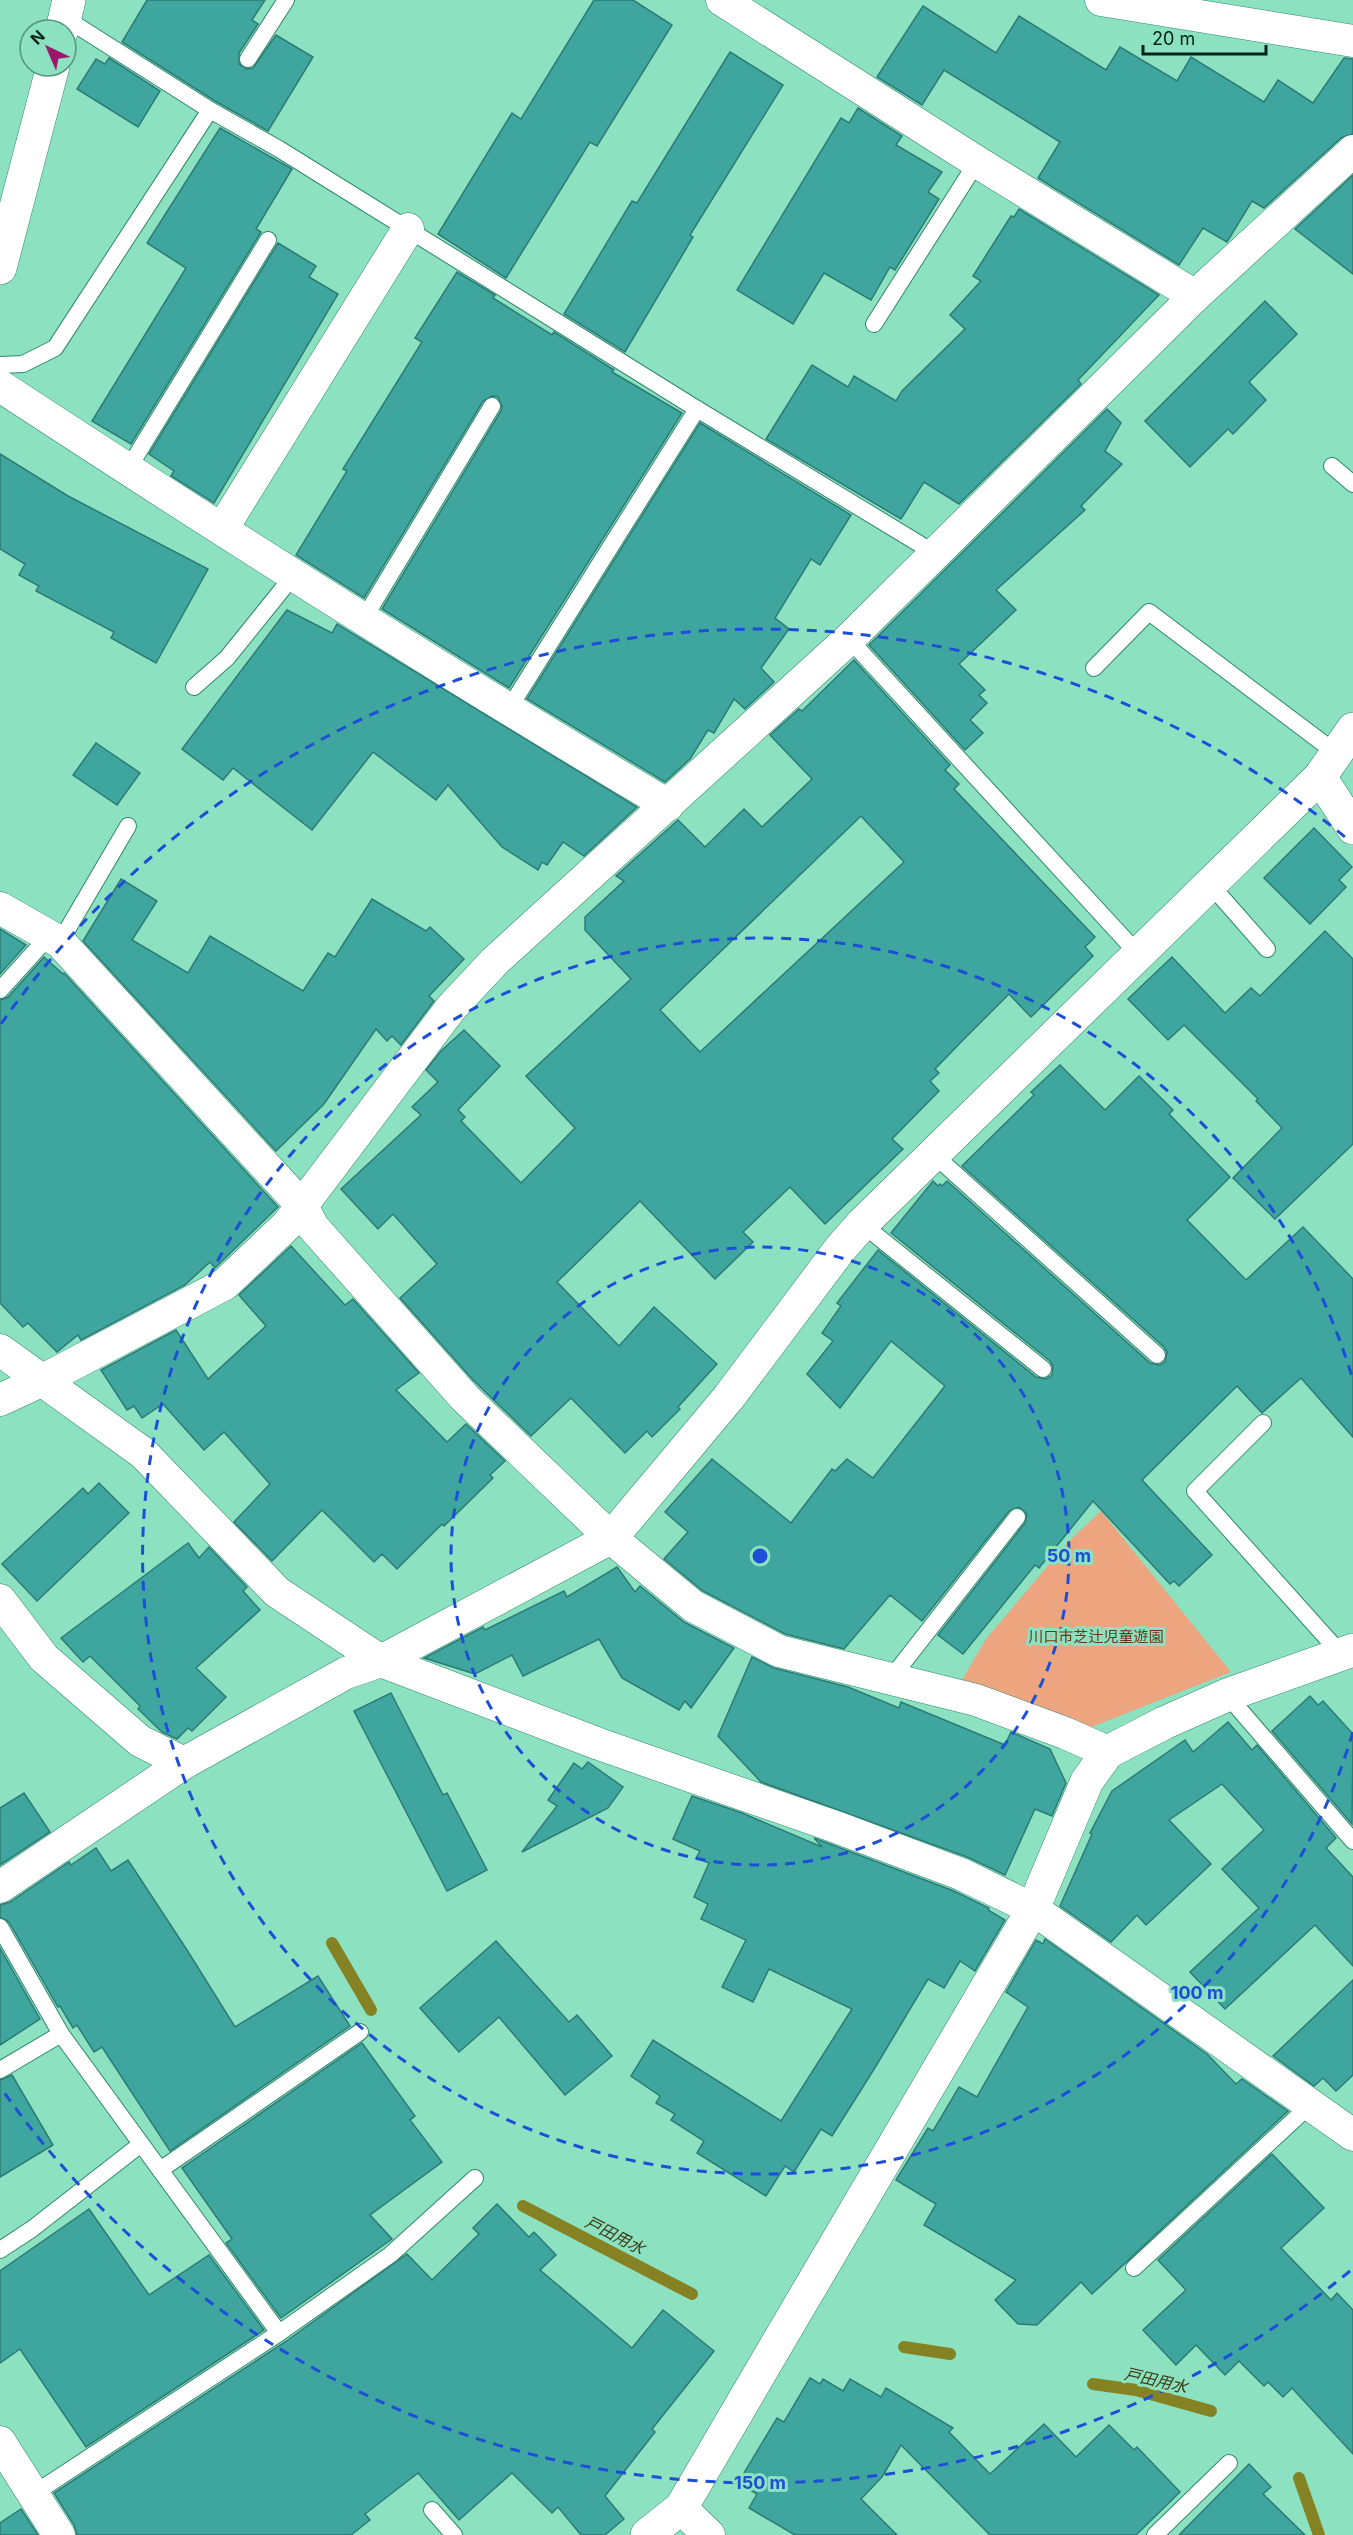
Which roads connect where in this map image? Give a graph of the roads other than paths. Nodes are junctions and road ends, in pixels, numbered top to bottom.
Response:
1 (286, 0) edge
2 (722, 0) edge
3 (1101, 0) edge
4 (65, 16) edge
5 (1353, 41) edge
6 (248, 58) dead end
7 (50, 78) edge
8 (210, 110) junction
9 (1353, 151) edge
10 (977, 162) junction
11 (408, 229) junction
12 (268, 240) dead end
13 (0, 267) edge
14 (1195, 296) junction
15 (874, 324) dead end
16 (0, 365) edge
17 (0, 386) edge
18 (492, 406) dead end
19 (697, 409) junction
20 (1332, 466) dead end
21 (128, 469) junction
22 (1353, 484) edge
23 (222, 530) junction
24 (936, 554) junction
25 (293, 576) junction
26 (363, 620) junction
27 (849, 639) junction
28 (1094, 668) dead end
29 (194, 687) dead end
30 (508, 710) junction
31 (1336, 753) edge
32 (668, 806) junction
33 (128, 826) dead end
34 (1353, 828) edge
35 (1210, 884) junction
36 (0, 908) edge
37 (54, 939) junction
38 (1267, 949) dead end
39 (1139, 955) junction
40 (0, 990) edge
41 (933, 1154) junction
42 (302, 1206) junction
43 (862, 1224) junction
44 (0, 1350) edge
45 (1157, 1355) dead end
46 (1043, 1369) dead end
47 (44, 1380) junction
48 (0, 1400) edge
49 (1263, 1423) dead end
50 (1017, 1517) dead end
51 (611, 1538) junction
52 (0, 1600) edge
53 (1347, 1652) edge
54 (381, 1660) junction
55 (892, 1677) junction
56 (1227, 1695) junction
57 (1108, 1752) junction
58 (184, 1763) junction
59 (1353, 1841) edge
60 (0, 1887) edge
61 (1033, 1909) junction
62 (0, 1927) edge
63 (360, 2032) dead end
64 (62, 2034) junction
65 (0, 2070) edge
66 (1310, 2105) junction
67 (1353, 2135) edge
68 (141, 2144) junction
69 (160, 2170) junction
70 (475, 2178) dead end
71 (0, 2250) edge
72 (1134, 2268) dead end
73 (279, 2333) junction
74 (0, 2442) edge
75 (1229, 2463) dead end
76 (35, 2493) junction
77 (681, 2508) junction
78 (432, 2510) dead end
79 (59, 2535) edge
80 (454, 2535) edge
81 (647, 2535) edge
82 (709, 2535) edge
83 (1155, 2535) edge

1 - 6 lane
2 - 10 street
3 - 5 street
4 - 8 lane
7 - 13 street
8 - 11 lane
8 - 16 lane
9 - 14 street
10 - 14 street
10 - 15 lane
11 - 19 lane
11 - 23 street
12 - 21 lane
14 - 24 street
17 - 21 street
18 - 26 lane
19 - 24 lane
19 - 30 lane
20 - 22 lane
21 - 23 street
23 - 25 street
24 - 27 street
25 - 26 street
25 - 29 lane
26 - 30 street
27 - 32 street
27 - 39 lane
28 - 31 lane
30 - 32 street
31 - 34 street
31 - 35 street
32 - 42 street
33 - 37 lane
35 - 38 lane
35 - 39 street
36 - 37 street
37 - 40 lane
37 - 42 street
39 - 41 street
41 - 43 street
41 - 45 lane
42 - 47 street
42 - 51 street
43 - 46 lane
43 - 51 street
44 - 47 street
47 - 48 street
47 - 54 street
49 - 53 lane
50 - 55 lane
51 - 54 street
51 - 55 street
52 - 58 street
53 - 56 street
54 - 58 street
54 - 61 street
55 - 57 street
56 - 57 street
56 - 59 lane
57 - 61 street
58 - 60 street
61 - 66 street
61 - 77 street
62 - 64 lane
63 - 69 lane
64 - 65 lane
64 - 68 lane
66 - 67 street
66 - 72 lane
68 - 69 lane
68 - 71 lane
69 - 73 lane
70 - 73 lane
73 - 76 lane
74 - 76 street
75 - 83 lane
76 - 79 street
77 - 81 street
77 - 82 street
78 - 80 lane

